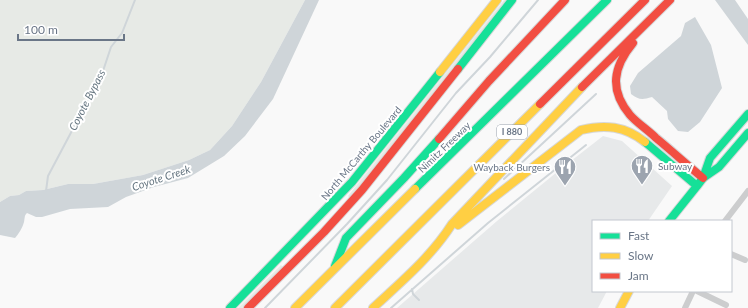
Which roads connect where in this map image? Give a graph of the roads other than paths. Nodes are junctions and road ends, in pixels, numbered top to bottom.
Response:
1 (496, 0) edge
2 (512, 0) edge
3 (565, 0) edge
4 (597, 0) edge
5 (607, 0) edge
6 (645, 0) edge
7 (671, 0) edge
8 (521, 85) junction
9 (748, 114) edge
10 (405, 116) junction
11 (415, 123) junction
12 (748, 133) edge
13 (704, 178) junction
14 (697, 186) junction
15 (748, 192) edge
16 (671, 220) edge
17 (726, 220) edge
18 (445, 235) junction
19 (732, 254) edge
20 (745, 260) dead end
21 (335, 268) junction
22 (628, 292) edge
23 (693, 292) edge
24 (699, 292) edge
25 (726, 305) dead end
26 (230, 308) edge
27 (248, 308) edge
28 (295, 308) edge
29 (335, 308) edge
30 (373, 308) edge
31 (620, 308) edge
32 (685, 308) edge

1 - 10 main road, North McCarthy Boulevard
2 - 11 main road
3 - 21 main road
4 - 8 main road
5 - 8 main road, Nimitz Freeway / I 880
6 - 29 main road, I 880
7 - 13 main road
7 - 18 main road
8 - 21 main road, Nimitz Freeway / I 880
9 - 13 main road
10 - 11 main road
10 - 26 main road, North McCarthy Boulevard
11 - 27 main road
12 - 13 main road
13 - 14 main road
14 - 16 main road
14 - 18 main road
15 - 17 street
18 - 30 main road
19 - 20 street
21 - 28 main road, Nimitz Freeway / I 880
22 - 31 main road
23 - 32 street
24 - 25 street

